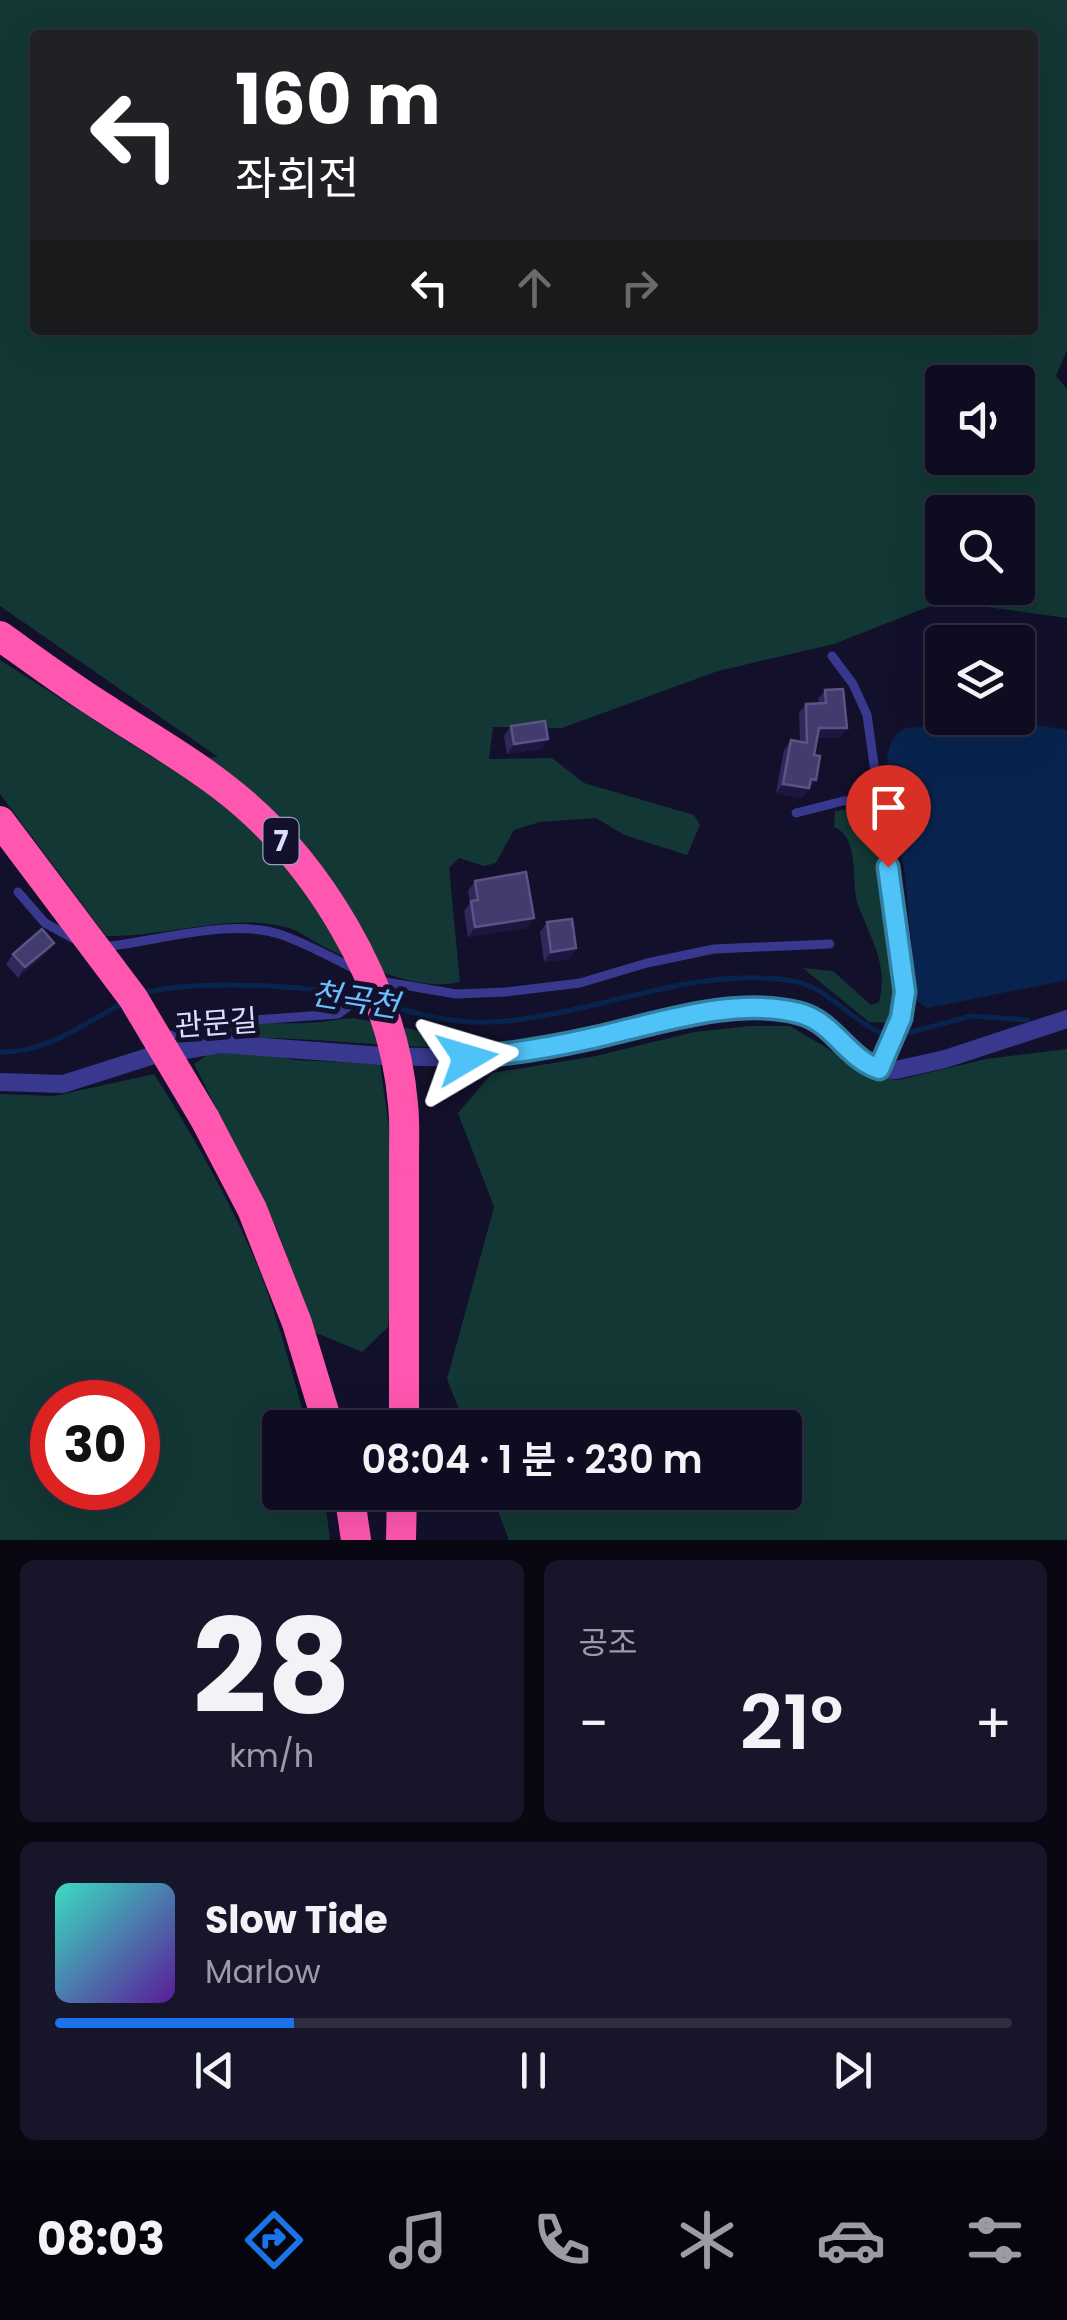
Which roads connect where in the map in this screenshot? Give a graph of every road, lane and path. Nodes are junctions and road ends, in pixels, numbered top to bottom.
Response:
1 (0, 636) edge
2 (832, 656) dead end
3 (878, 799) junction
4 (796, 813) dead end
5 (0, 822) edge
6 (18, 892) dead end
7 (830, 944) dead end
8 (370, 976) junction
9 (1067, 1019) edge
10 (128, 1063) junction
11 (879, 1069) junction
12 (0, 1082) edge
13 (324, 1410) edge
14 (404, 1410) edge
15 (352, 1510) edge
16 (402, 1510) edge
17 (356, 1540) edge
18 (401, 1540) edge

1 - 14 highway, 7, bridge
2 - 3 lane
3 - 4 lane
3 - 11 lane
5 - 13 highway, bridge
6 - 8 lane
7 - 8 lane
8 - 10 lane
9 - 11 street
10 - 11 street, 관문길
10 - 12 street, 관문길
15 - 17 highway
16 - 18 highway

